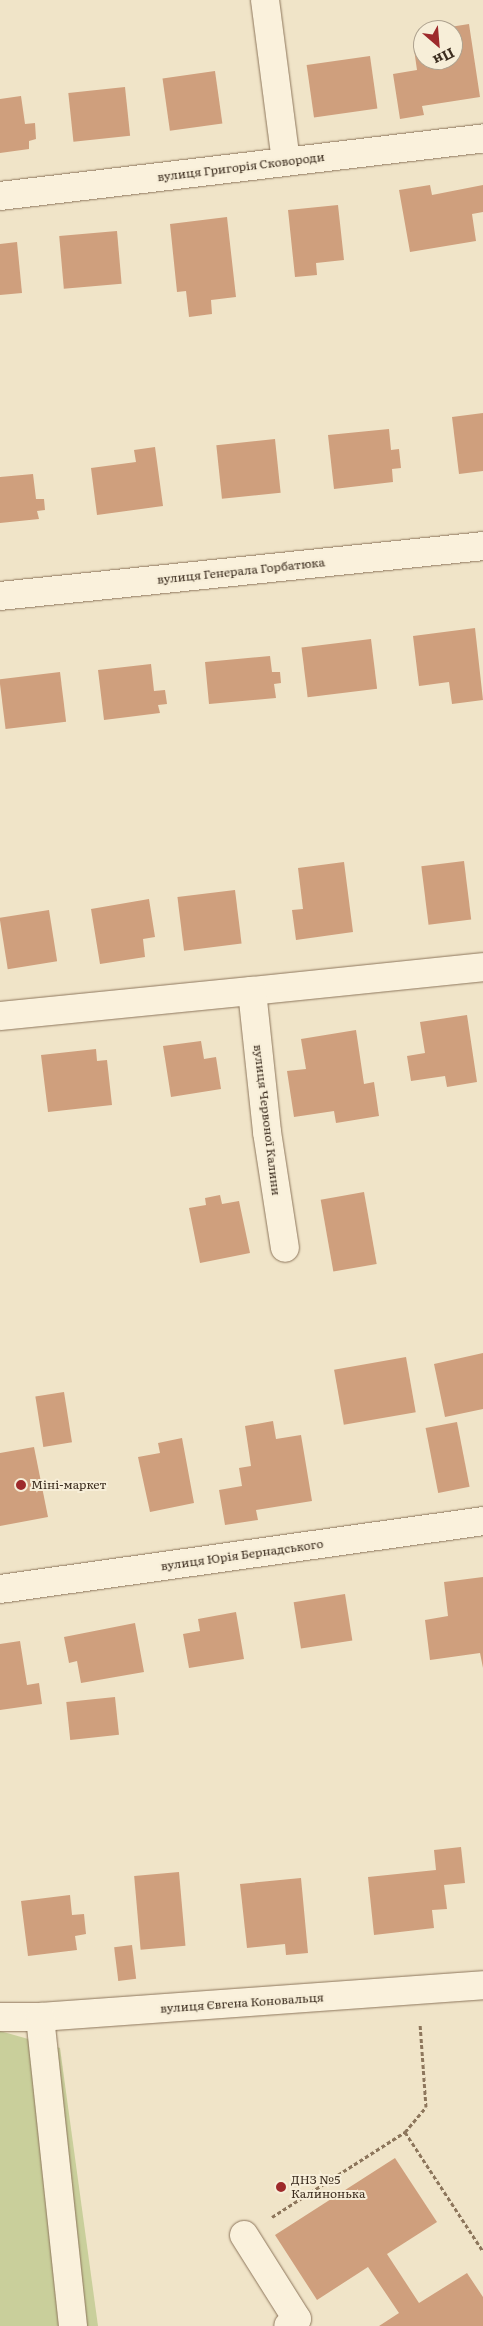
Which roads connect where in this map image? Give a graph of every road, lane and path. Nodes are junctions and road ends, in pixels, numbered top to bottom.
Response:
1 (265, 0) edge
2 (483, 138) edge
3 (286, 161) junction
4 (0, 196) edge
5 (483, 546) edge
6 (0, 596) edge
7 (483, 968) edge
8 (252, 991) junction
9 (0, 1016) edge
10 (284, 1248) dead end
11 (483, 1521) edge
12 (0, 1589) edge
13 (483, 1985) edge
14 (417, 1990) junction
15 (0, 2017) edge
16 (40, 2017) junction
17 (405, 2132) junction
18 (244, 2235) joint
19 (483, 2251) edge
20 (73, 2326) edge
21 (288, 2326) edge

1 - 3 street
2 - 3 street, вулиця Григорія Сковороди
3 - 4 street, вулиця Григорія Сковороди
5 - 6 street, вулиця Генерала Горбатюка
7 - 8 street
8 - 9 street
8 - 10 street, вулиця Червоної Калини
11 - 12 street, вулиця Юрія Бернадського
13 - 14 street, вулиця Євгена Коновальця
14 - 16 street, вулиця Євгена Коновальця
14 - 17 path
15 - 16 street, вулиця Євгена Коновальця
16 - 20 street
17 - 18 path
17 - 19 path
18 - 21 street

